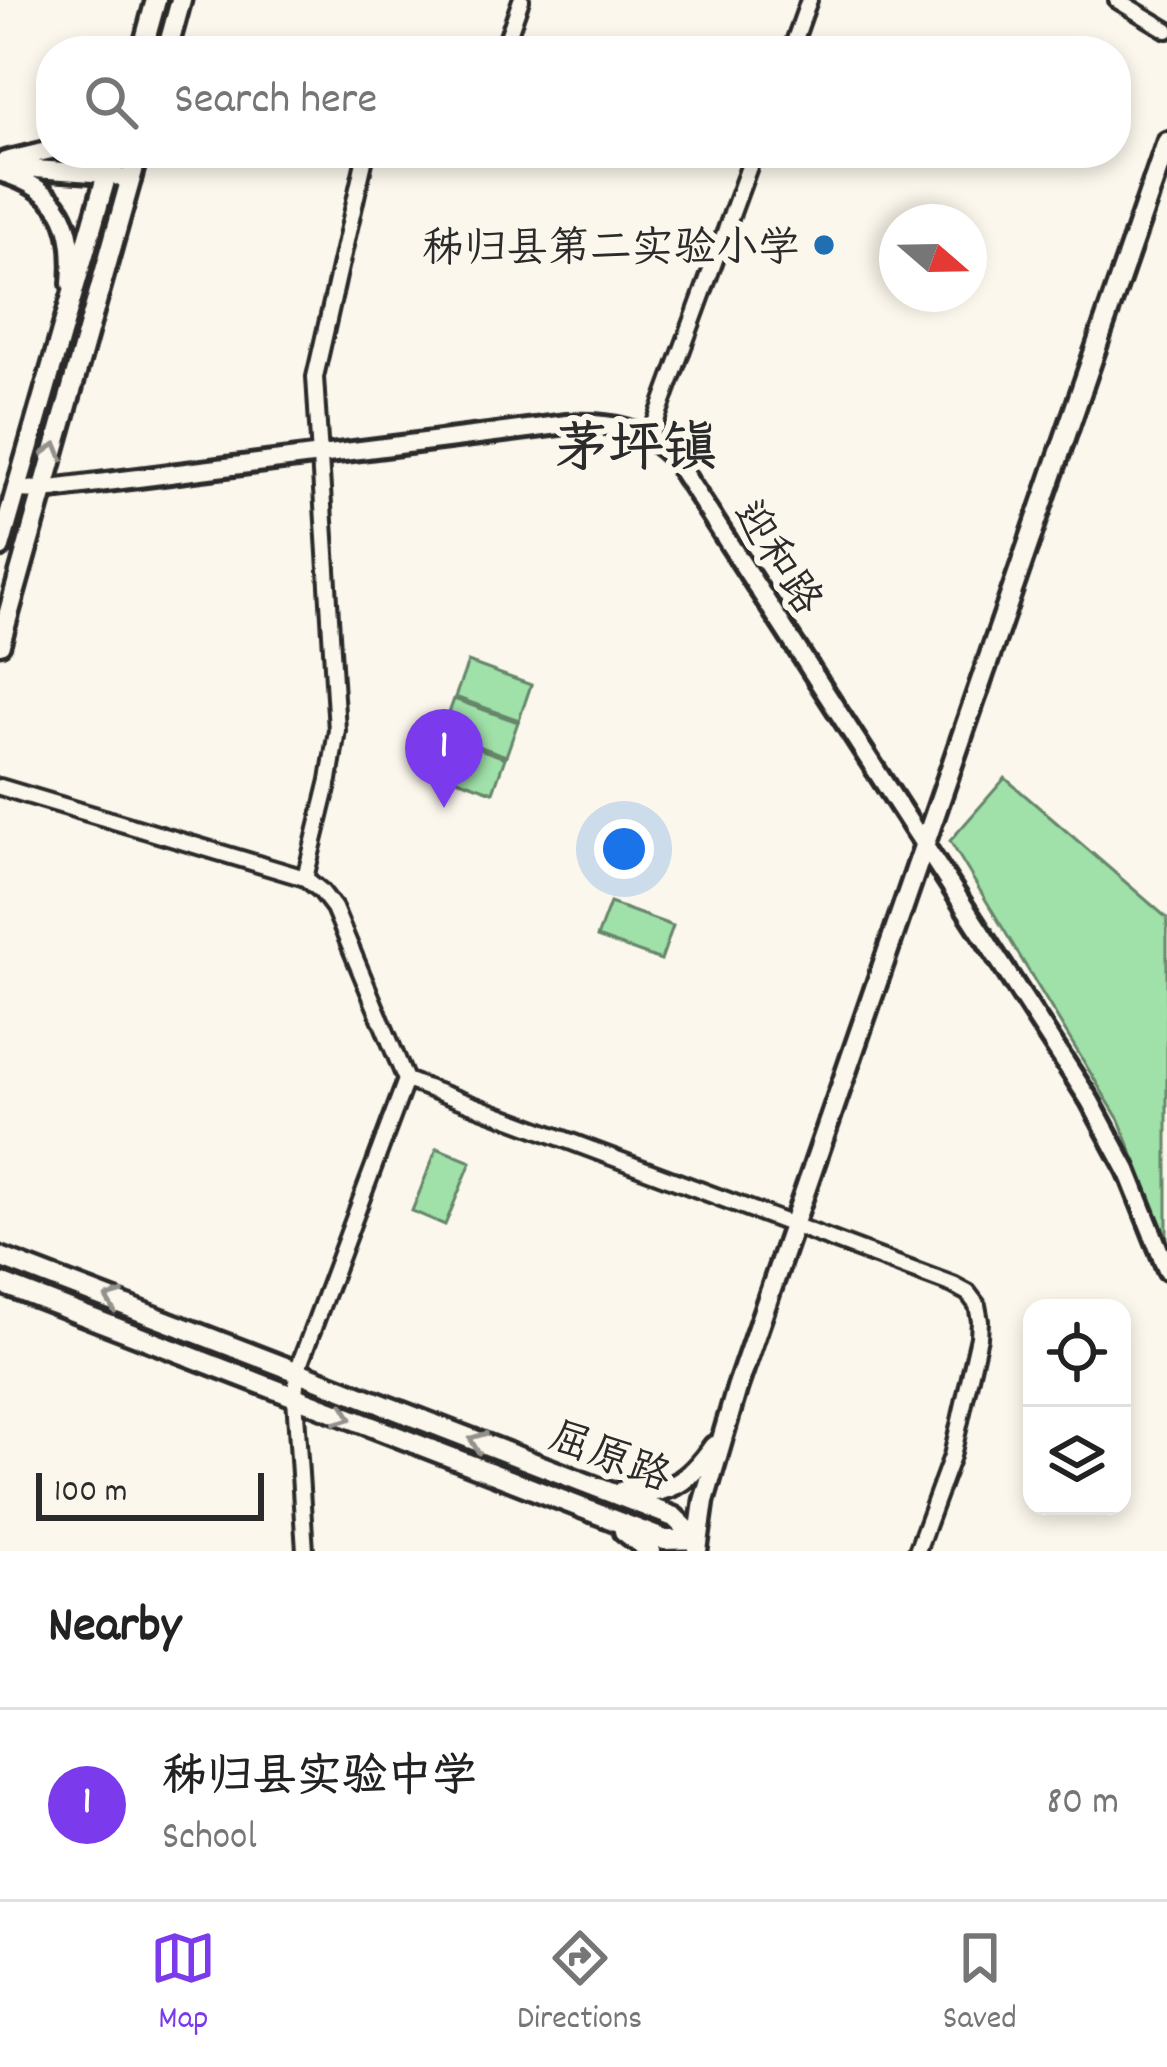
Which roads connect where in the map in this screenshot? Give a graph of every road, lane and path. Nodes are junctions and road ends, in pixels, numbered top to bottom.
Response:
1 (156, 0) edge
2 (181, 0) edge
3 (521, 0) edge
4 (809, 0) edge
5 (1117, 0) edge
6 (1167, 30) edge
7 (146, 36) edge
8 (171, 36) edge
9 (508, 36) edge
10 (796, 36) edge
11 (1167, 142) edge
12 (36, 155) edge
13 (0, 167) edge
14 (108, 168) edge
15 (134, 168) edge
16 (362, 168) edge
17 (749, 168) edge
18 (106, 174) junction
19 (130, 180) junction
20 (68, 309) junction
21 (650, 437) junction
22 (320, 456) junction
23 (16, 489) junction
24 (43, 490) junction
25 (0, 547) edge
26 (0, 644) edge
27 (0, 787) edge
28 (925, 845) junction
29 (305, 878) junction
30 (406, 1080) junction
31 (793, 1225) junction
32 (0, 1256) edge
33 (1167, 1270) edge
34 (0, 1283) edge
35 (296, 1371) junction
36 (295, 1397) junction
37 (725, 1426) junction
38 (585, 1483) junction
39 (594, 1513) junction
40 (697, 1545) edge
41 (305, 1551) edge
42 (650, 1551) edge
43 (917, 1551) edge

1 - 7 main road
2 - 8 main road
3 - 9 street
4 - 10 street
5 - 6 street
11 - 28 main road
12 - 13 street
13 - 18 street
13 - 20 street
14 - 18 main road
15 - 19 main road
16 - 22 street
17 - 21 street
18 - 19 street
18 - 20 main road
24 -> 19 main road
20 - 23 main road
21 - 22 street
21 - 28 street, 迎和路
22 - 24 street
22 - 29 street
23 - 24 street
23 - 25 main road
24 - 26 main road
27 - 29 street
28 - 31 main road
28 - 33 street, 迎和路
29 - 30 street
30 - 31 street
30 - 35 street
31 - 37 main road
31 - 43 street
35 -> 32 main road, 屈原路
34 - 36 main road, 屈原路
35 - 36 street
38 -> 35 main road, 屈原路
36 -> 39 main road, 屈原路
36 - 41 street
37 - 38 main road
37 - 40 main road
38 - 40 main road, 屈原路
39 - 40 main road, 屈原路
39 - 42 main road

